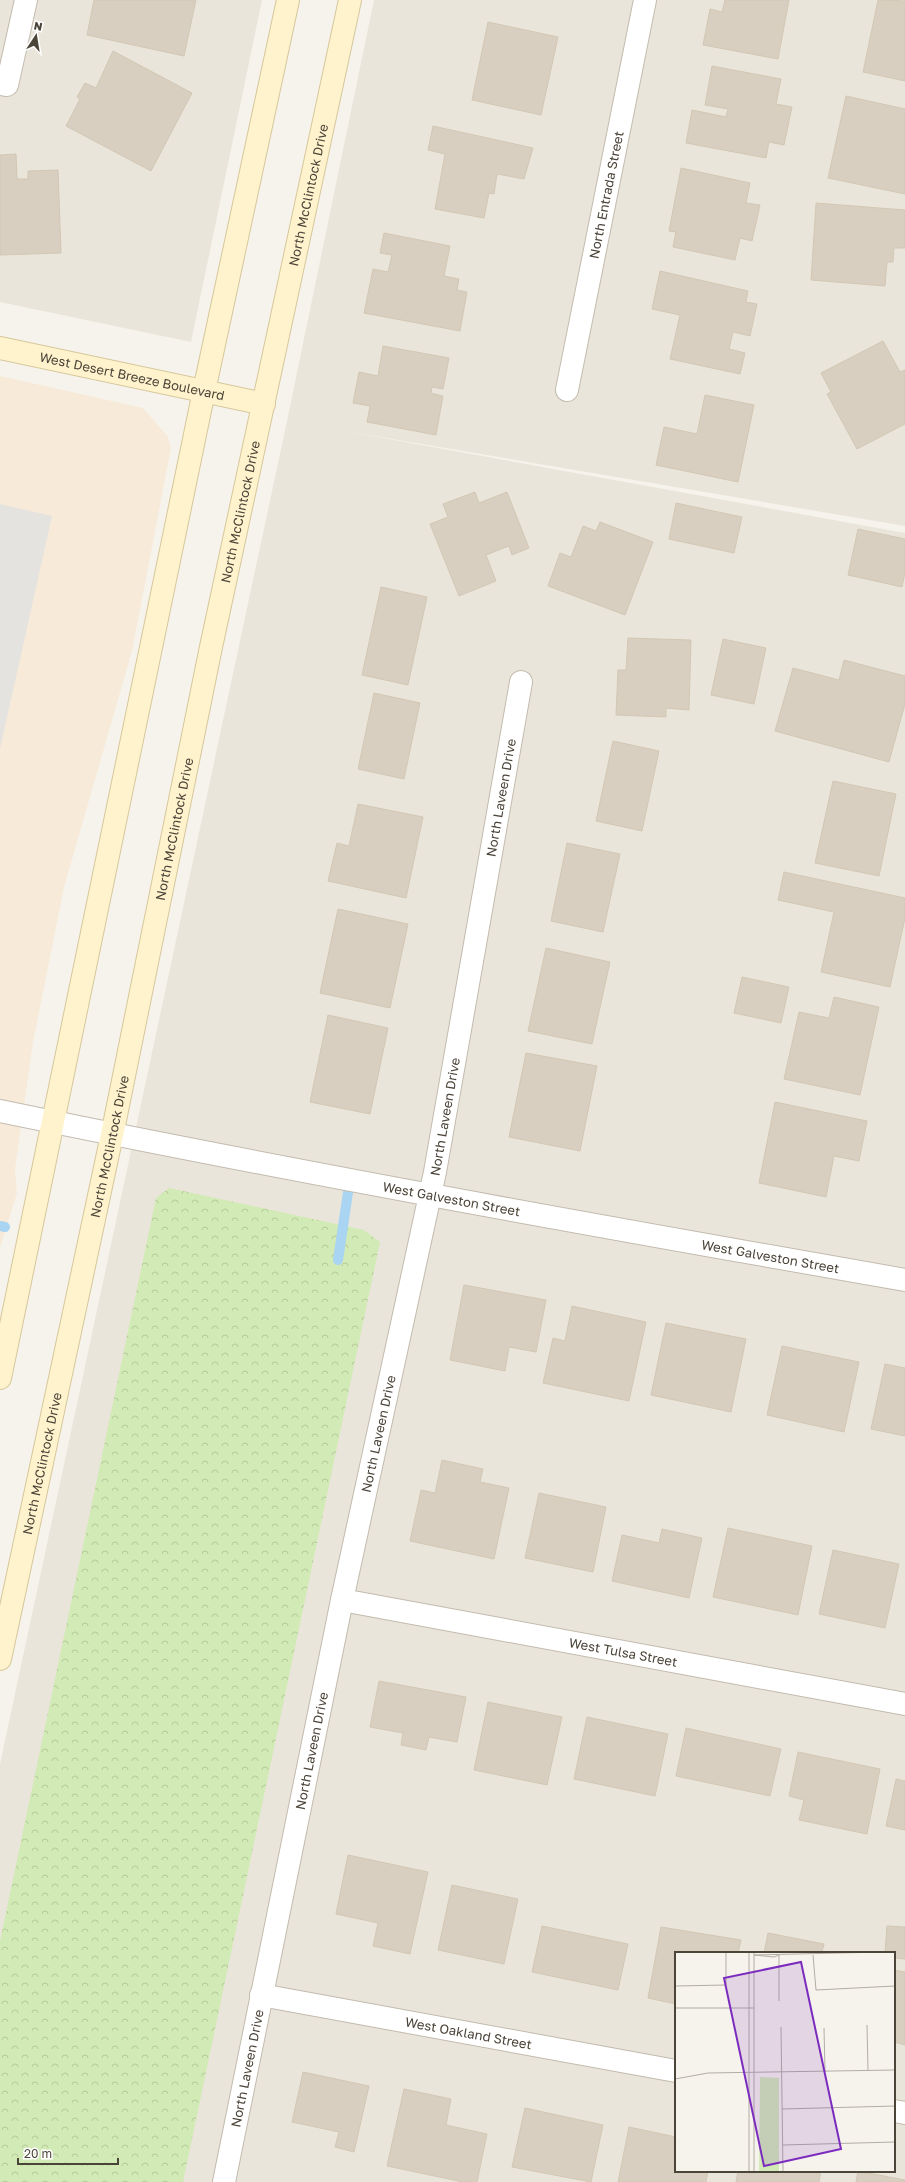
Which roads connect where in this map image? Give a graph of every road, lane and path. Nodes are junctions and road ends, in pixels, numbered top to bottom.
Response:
1 (26, 0) edge
2 (288, 0) edge
3 (350, 0) edge
4 (645, 0) edge
5 (4, 85) edge
6 (0, 348) edge
7 (566, 390) dead end
8 (204, 391) junction
9 (264, 404) junction
10 (521, 682) dead end
11 (0, 1111) edge
12 (54, 1121) junction
13 (112, 1135) junction
14 (430, 1194) junction
15 (905, 1280) edge
16 (0, 1378) edge
17 (342, 1600) junction
18 (0, 1660) edge
19 (905, 1704) edge
20 (261, 1995) junction
21 (675, 2071) edge
22 (895, 2111) edge
23 (905, 2113) edge
24 (224, 2182) edge

1 - 5 street
2 - 8 main road
3 - 9 main road, North McClintock Drive
4 - 7 street, North Entrada Street
6 - 8 main road, West Desert Breeze Boulevard
8 - 9 main road, West Desert Breeze Boulevard
8 - 12 main road
9 - 13 main road, North McClintock Drive
10 - 14 street, North Laveen Drive
11 - 12 street, West Galveston Street
12 - 13 street, West Galveston Street
12 - 16 main road
13 - 14 street, West Galveston Street
13 - 18 main road, North McClintock Drive
14 - 15 street, West Galveston Street
14 - 17 street, North Laveen Drive
17 - 19 street, West Tulsa Street
17 - 20 street, North Laveen Drive
20 - 21 street, West Oakland Street
20 - 24 street, North Laveen Drive
22 - 23 street

